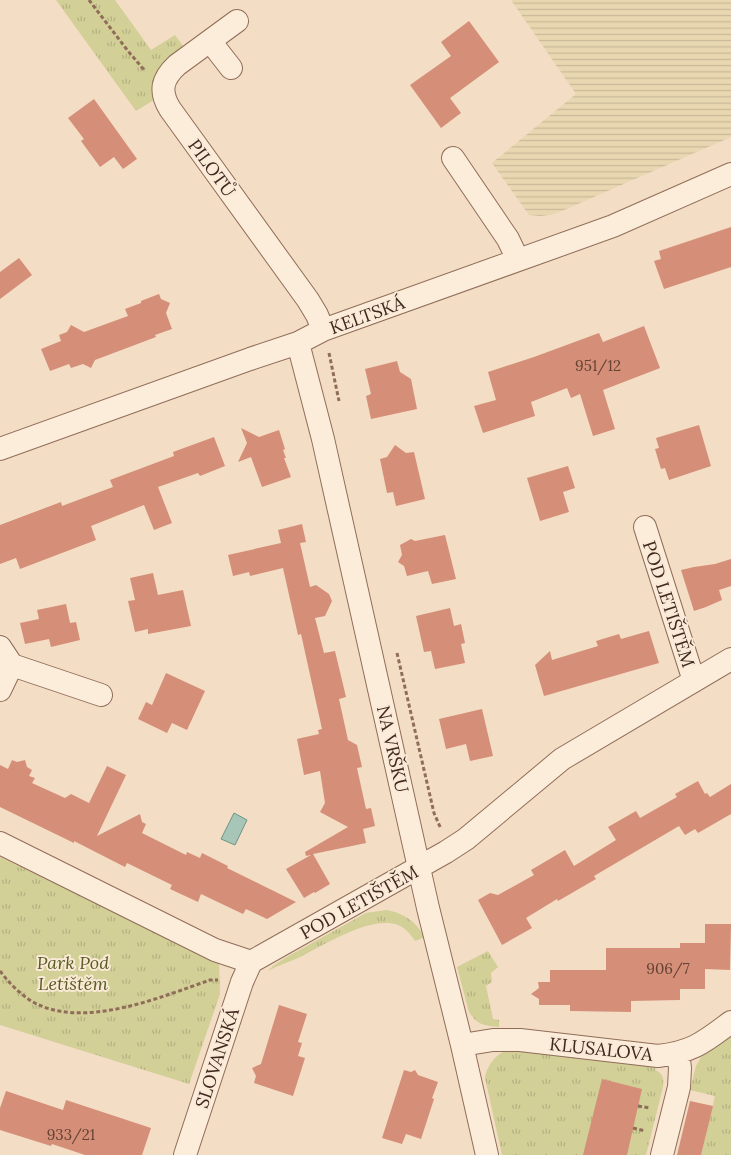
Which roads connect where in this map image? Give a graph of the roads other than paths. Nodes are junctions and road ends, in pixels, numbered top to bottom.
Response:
1 (237, 22) dead end
2 (210, 40) junction
3 (231, 68) dead end
4 (453, 158) dead end
5 (731, 174) edge
6 (518, 260) junction
7 (326, 339) junction
8 (298, 343) junction
9 (0, 449) edge
10 (645, 527) dead end
11 (0, 646) edge
12 (731, 659) edge
13 (12, 665) junction
14 (694, 680) junction
15 (0, 690) edge
16 (101, 695) dead end
17 (0, 843) edge
18 (420, 868) junction
19 (251, 962) junction
20 (731, 1022) edge
21 (462, 1045) junction
22 (678, 1053) junction
23 (185, 1155) edge
24 (487, 1155) edge
25 (662, 1155) edge

1 - 2 street
2 - 3 street
2 - 7 street, PILOTŮ
4 - 6 street
5 - 6 street, KELTSKÁ
6 - 7 street, KELTSKÁ
7 - 8 street, KELTSKÁ
8 - 9 street, KELTSKÁ
8 - 18 street, NA VRŠKU
10 - 14 street, POD LETIŠTĚM
11 - 13 street
12 - 14 street, POD LETIŠTĚM
13 - 15 street
13 - 16 street
14 - 18 street, POD LETIŠTĚM
17 - 19 street
18 - 19 street, POD LETIŠTĚM
18 - 21 street, NA VRŠKU
19 - 23 street, SLOVANSKÁ
20 - 22 street, KLUSALOVA
21 - 22 street, KLUSALOVA
21 - 24 street, NA VRŠKU
22 - 25 street

